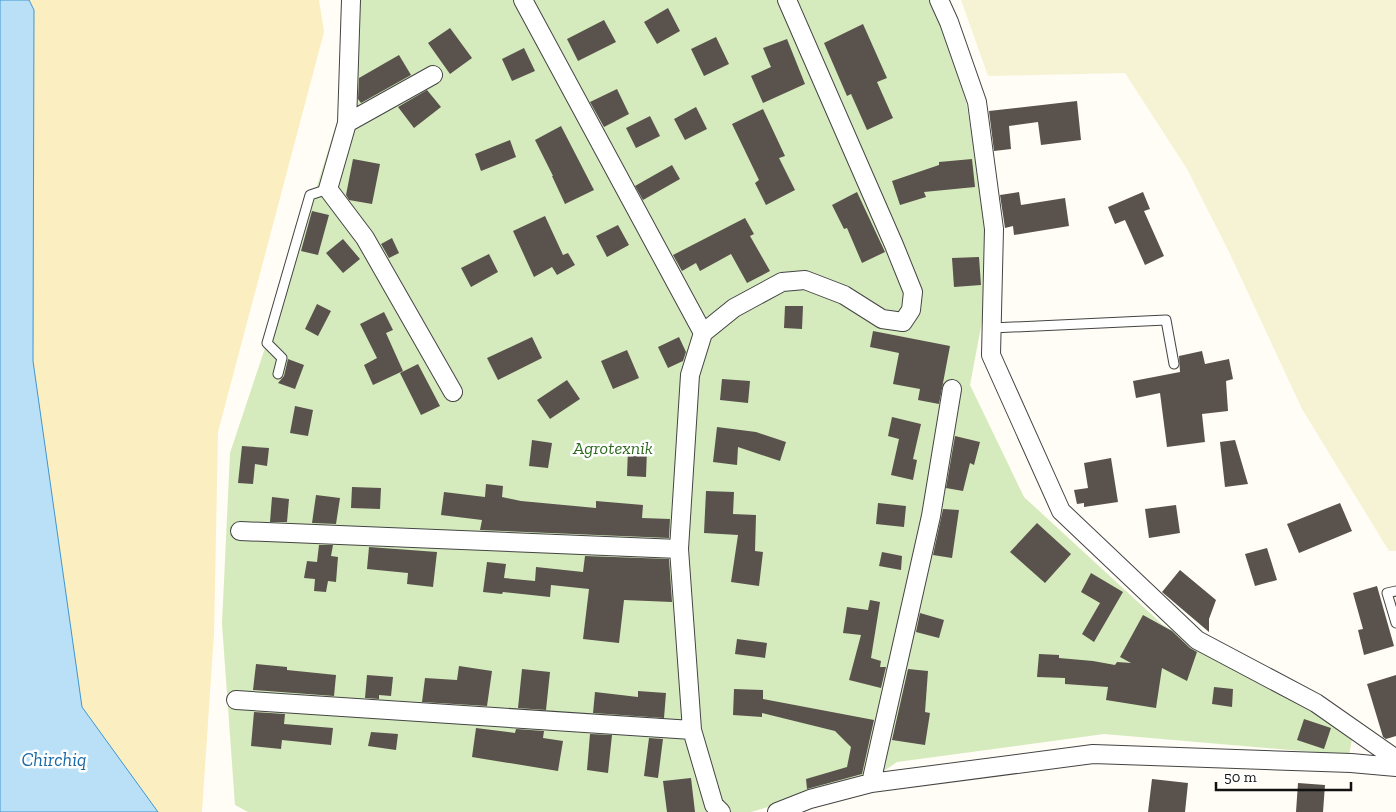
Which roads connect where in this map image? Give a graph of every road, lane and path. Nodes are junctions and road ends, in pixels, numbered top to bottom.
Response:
1 (351, 0) edge
2 (523, 0) edge
3 (787, 0) edge
4 (939, 0) edge
5 (433, 75) dead end
6 (347, 123) junction
7 (328, 189) junction
8 (992, 328) junction
9 (703, 333) junction
10 (1174, 364) dead end
11 (278, 374) dead end
12 (952, 389) dead end
13 (454, 392) dead end
14 (240, 531) dead end
15 (680, 549) junction
16 (1396, 591) edge
17 (1396, 623) edge
18 (236, 700) dead end
19 (692, 730) junction
20 (1396, 759) edge
21 (1396, 767) edge
22 (871, 783) junction
23 (722, 812) edge
24 (777, 812) edge

1 - 6 street
2 - 9 street
3 - 9 street
4 - 8 street
5 - 6 street
6 - 7 street
7 - 11 lane
7 - 13 street
8 - 10 lane
8 - 20 street
9 - 15 street
12 - 22 street
14 - 15 street
15 - 19 street
16 - 17 lane
18 - 19 street
19 - 23 street
21 - 22 street
22 - 24 street

